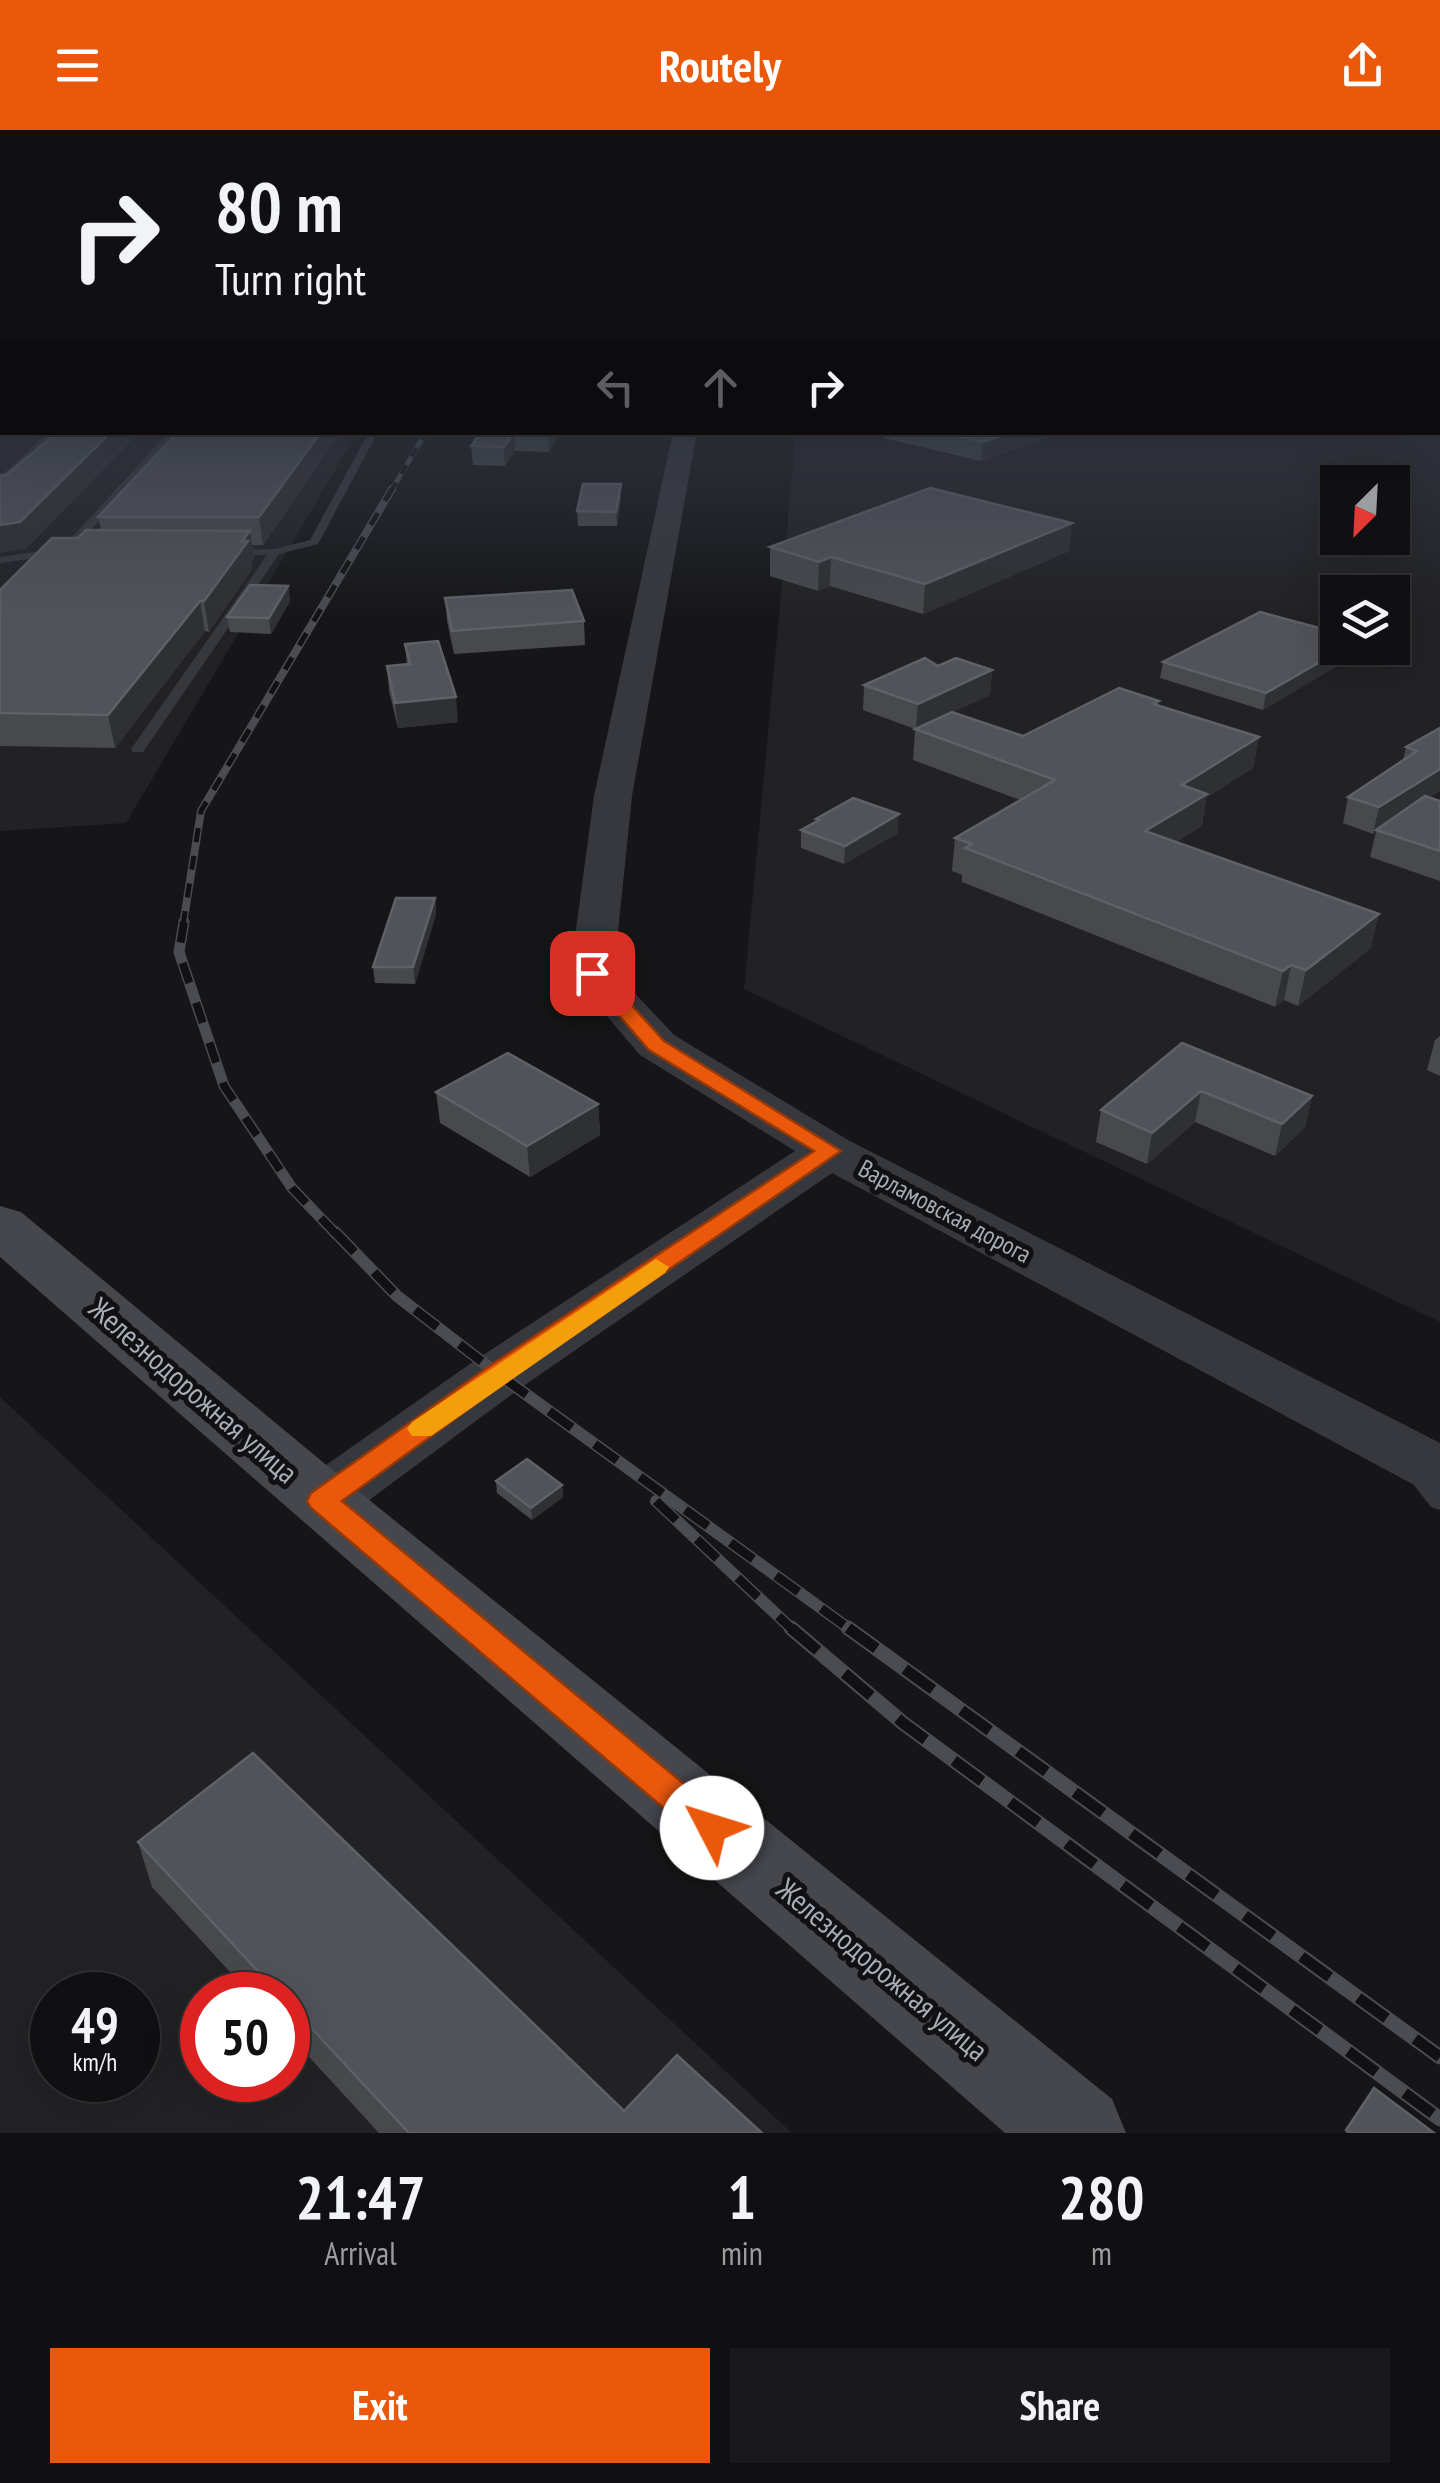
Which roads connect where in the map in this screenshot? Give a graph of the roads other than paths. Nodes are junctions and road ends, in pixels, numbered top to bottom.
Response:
1 (51, 435) edge
2 (172, 435) edge
3 (372, 435) edge
4 (684, 435) edge
5 (0, 483) edge
6 (66, 551) junction
7 (85, 551) edge
8 (218, 552) edge
9 (275, 552) junction
10 (0, 560) edge
11 (138, 750) dead end
12 (830, 1151) junction
13 (0, 1225) edge
14 (1418, 1460) edge
15 (1440, 1500) edge
16 (322, 1501) junction
17 (1078, 2133) edge

1 - 5 lane
2 - 6 lane
3 - 9 lane
4 - 12 street, Варламовская дорога
6 - 7 lane
6 - 10 lane
8 - 9 lane
9 - 11 lane
12 - 14 street, Варламовская дорога
12 - 16 street
13 - 16 main road, Железнодорожная улица
14 - 15 lane
16 - 17 main road, Железнодорожная улица

